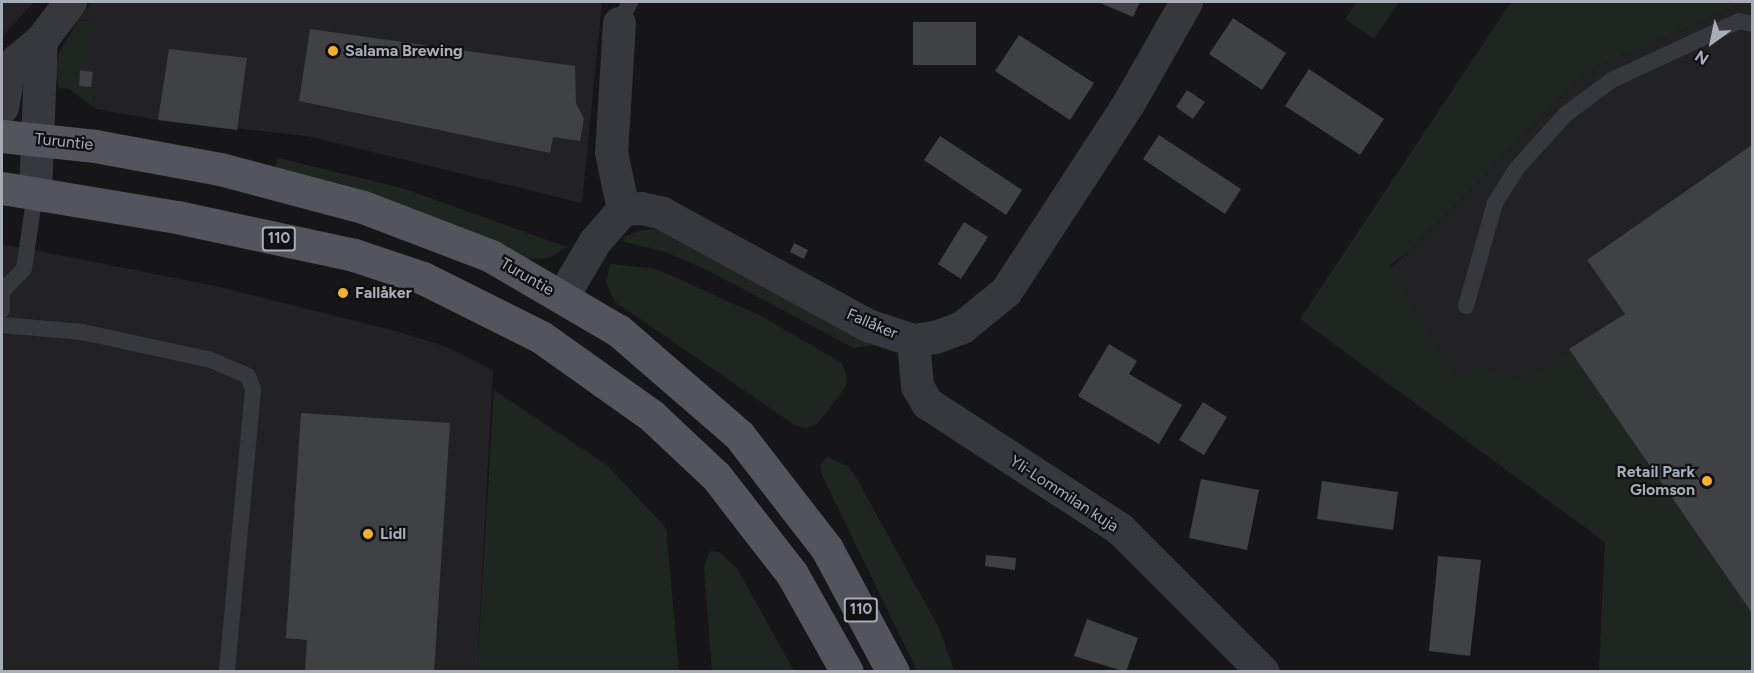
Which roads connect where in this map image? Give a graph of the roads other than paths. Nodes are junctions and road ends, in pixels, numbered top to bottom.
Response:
1 (70, 2) edge
2 (1186, 2) edge
3 (625, 12) edge
4 (1752, 24) edge
5 (41, 40) junction
6 (2, 107) edge
7 (2, 136) edge
8 (39, 139) junction
9 (2, 189) edge
10 (35, 194) junction
11 (623, 209) junction
12 (3, 287) edge
13 (562, 297) junction
14 (1466, 306) dead end
15 (2, 310) edge
16 (2, 325) edge
17 (913, 340) junction
18 (227, 672) edge
19 (847, 672) edge
20 (893, 672) edge
21 (1263, 672) edge

1 - 5 street
2 - 17 street, Fallåker
3 - 11 street
4 - 14 lane
5 - 6 street
5 - 8 street
7 - 8 main road, Turuntie / 110
8 - 10 street
8 - 13 main road, Turuntie / 110
9 - 10 main road, 110
10 - 12 lane
10 - 19 main road, 110
11 - 13 street
11 - 17 street, Fallåker
12 - 15 lane
13 - 20 main road, Turuntie / 110
16 - 18 lane
17 - 21 street, Yli-Lommilan kuja

